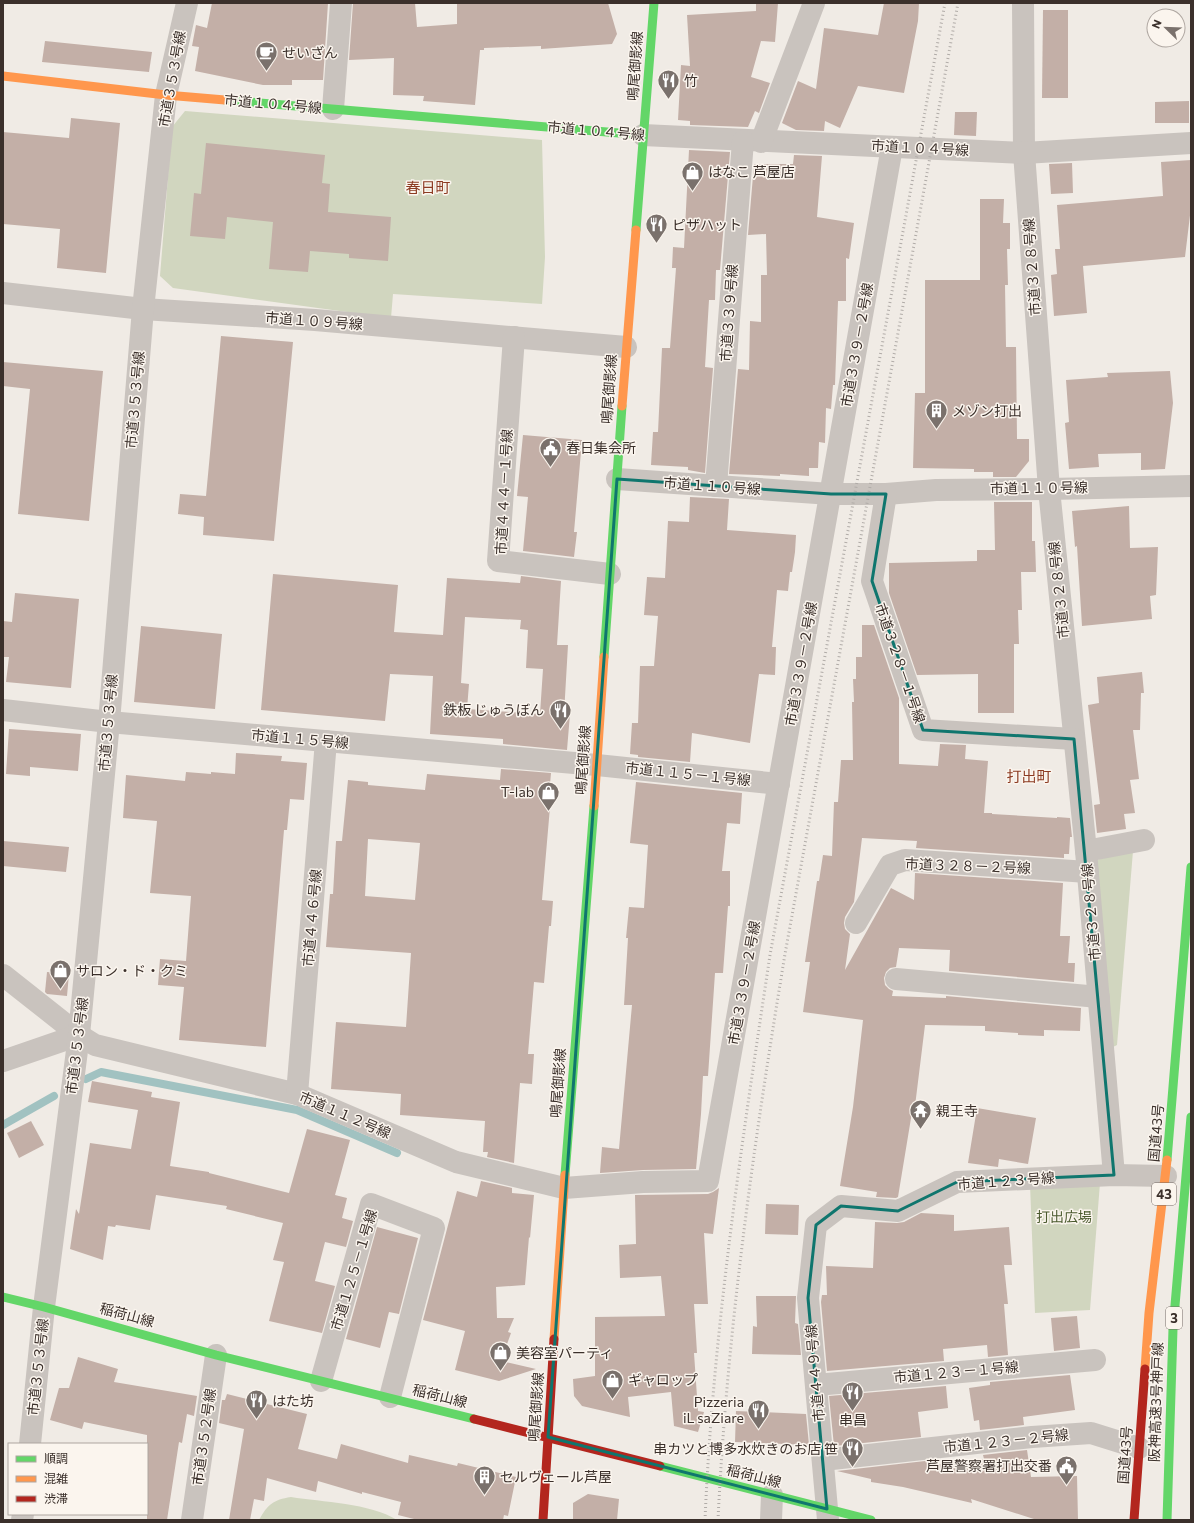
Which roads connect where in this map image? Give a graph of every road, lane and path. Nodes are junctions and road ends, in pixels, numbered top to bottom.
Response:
1 (187, 3) edge
2 (341, 3) edge
3 (654, 3) edge
4 (814, 3) edge
5 (1023, 3) edge
6 (3, 76) edge
7 (166, 95) junction
8 (333, 109) junction
9 (643, 135) junction
10 (752, 141) junction
11 (1191, 144) edge
12 (892, 146) junction
13 (1024, 153) junction
14 (3, 293) edge
15 (143, 309) junction
16 (514, 337) junction
17 (626, 347) junction
18 (617, 479) junction
19 (716, 486) junction
20 (1191, 486) edge
21 (1049, 489) junction
22 (831, 494) junction
23 (886, 494) junction
24 (610, 574) junction
25 (3, 710) edge
26 (109, 722) junction
27 (1074, 739) junction
28 (326, 741) junction
29 (597, 765) junction
30 (779, 784) junction
31 (1144, 840) dead end
32 (1087, 862) junction
33 (1191, 867) edge
34 (856, 923) dead end
35 (3, 975) edge
36 (896, 980) dead end
37 (1099, 997) junction
38 (79, 1035) junction
39 (3, 1061) edge
40 (297, 1094) junction
41 (1191, 1118) edge
42 (1114, 1175) junction
43 (1166, 1176) junction
44 (708, 1181) joint
45 (564, 1188) junction
46 (816, 1225) joint
47 (3, 1297) edge
48 (44, 1307) junction
49 (216, 1354) junction
50 (1095, 1360) dead end
51 (321, 1381) junction
52 (816, 1385) junction
53 (390, 1397) junction
54 (548, 1437) junction
55 (30, 1443) edge
56 (1139, 1448) junction
57 (823, 1460) junction
58 (772, 1495) junction
59 (827, 1514) edge
60 (192, 1520) edge
61 (543, 1520) edge
62 (771, 1520) edge
63 (871, 1520) edge
64 (1134, 1520) edge
65 (1167, 1520) edge

1 - 7 street, 市道３５３号線
2 - 8 street
3 - 9 main road, 鳴尾御影線
4 - 10 street, 市道３３９号線
5 - 13 street, 市道３２８号線
6 - 7 main road, 市道１０４号線
7 - 8 main road, 市道１０４号線
7 - 15 street, 市道３５３号線
8 - 9 main road, 市道１０４号線
9 - 10 street, 市道１０４号線
9 - 17 main road, 鳴尾御影線
10 - 12 street, 市道１０４号線
10 - 19 street, 市道３３９号線
11 - 13 street, 市道１０４号線
12 - 13 street, 市道１０４号線
12 - 22 street, 市道３３９－２号線
13 - 21 street, 市道３２８号線
14 - 15 street, 市道１０９号線
15 - 16 street, 市道１０９号線
15 - 26 street, 市道３５３号線
16 - 17 street, 市道１０９号線
16 - 24 street, 市道４４４－１号線
17 - 18 main road, 鳴尾御影線
18 - 19 street, 市道１１０号線
18 - 24 main road, 鳴尾御影線
19 - 22 street, 市道１１０号線
20 - 21 street, 市道１１０号線
21 - 23 street, 市道１１０号線
21 - 27 street, 市道３２８号線
22 - 23 street, 市道１１０号線
22 - 30 street, 市道３３９－２号線
23 - 27 street, 市道３２８－１号線
24 - 29 main road, 鳴尾御影線
25 - 26 street, 市道１１５号線
26 - 28 street, 市道１１５号線
26 - 38 street, 市道３５３号線
27 - 32 street, 市道３２８号線
28 - 29 street, 市道１１５号線
28 - 40 street, 市道４４６号線
29 - 30 street, 市道１１５－１号線
29 - 45 main road, 鳴尾御影線
30 - 44 street, 市道３３９－２号線
31 - 32 street, 市道３２８－２号線
32 - 34 street, 市道３２８－２号線
32 - 37 street, 市道３２８号線
33 - 43 main road, 国道43号 / 43
35 - 38 street, 市道１１２号線
36 - 37 street
37 - 42 street, 市道３２８号線
38 - 39 street
38 - 40 street, 市道１１２号線
38 - 48 street, 市道３５３号線
40 - 45 street, 市道１１２号線
41 - 65 main road, 阪神高速3号神戸線 / 3
42 - 43 street, 市道１２３号線
42 - 46 street, 市道１２３号線
43 - 56 main road, 国道43号 / 43
44 - 45 street, 市道１１２号線
45 - 54 main road, 鳴尾御影線
46 - 52 street, 市道４４９号線
47 - 48 main road, 稲荷山線
48 - 49 main road, 稲荷山線
48 - 55 street, 市道３５３号線
49 - 51 main road, 稲荷山線
49 - 60 street, 市道３５２号線
50 - 52 street, 市道１２３－１号線
51 - 53 main road, 稲荷山線
51 - 53 street, 市道１２５－１号線
52 - 57 street, 市道４４９号線
53 - 54 main road, 稲荷山線
54 - 58 main road, 稲荷山線
54 - 61 main road, 鳴尾御影線
56 - 57 street, 市道１２３－２号線
56 - 64 main road, 国道43号 / 43
57 - 59 street, 市道４４９号線
58 - 59 main road, 稲荷山線
58 - 62 street
59 - 63 main road, 稲荷山線

